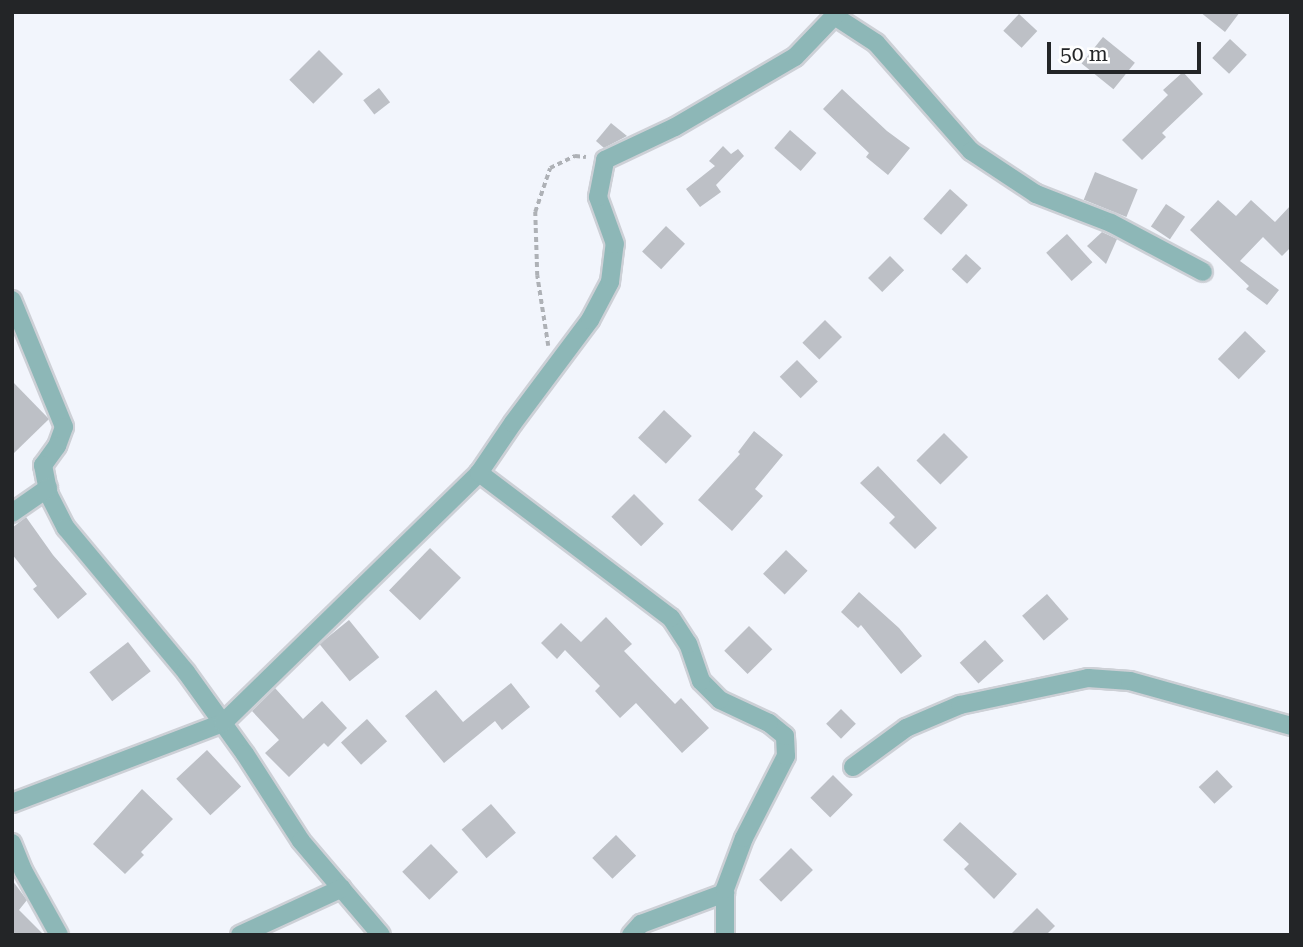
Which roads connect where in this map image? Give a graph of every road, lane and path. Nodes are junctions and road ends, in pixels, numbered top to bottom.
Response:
1 (837, 15) edge
2 (605, 160) junction
3 (1203, 272) dead end
4 (12, 300) edge
5 (552, 369) junction
6 (480, 473) junction
7 (48, 488) junction
8 (12, 513) edge
9 (223, 723) junction
10 (1291, 726) edge
11 (853, 767) dead end
12 (12, 803) edge
13 (12, 843) edge
14 (342, 887) junction
15 (725, 893) junction
16 (59, 935) edge
17 (240, 935) edge
18 (381, 935) edge
19 (631, 935) edge
20 (725, 935) edge

1 - 2 street
1 - 3 street
2 - 5 street
2 - 5 path
4 - 7 street
5 - 6 street
6 - 9 street
6 - 15 street
7 - 8 street
7 - 9 street
9 - 12 street
9 - 14 street
10 - 11 street
13 - 16 street
14 - 17 street
14 - 18 street
15 - 19 street
15 - 20 street

